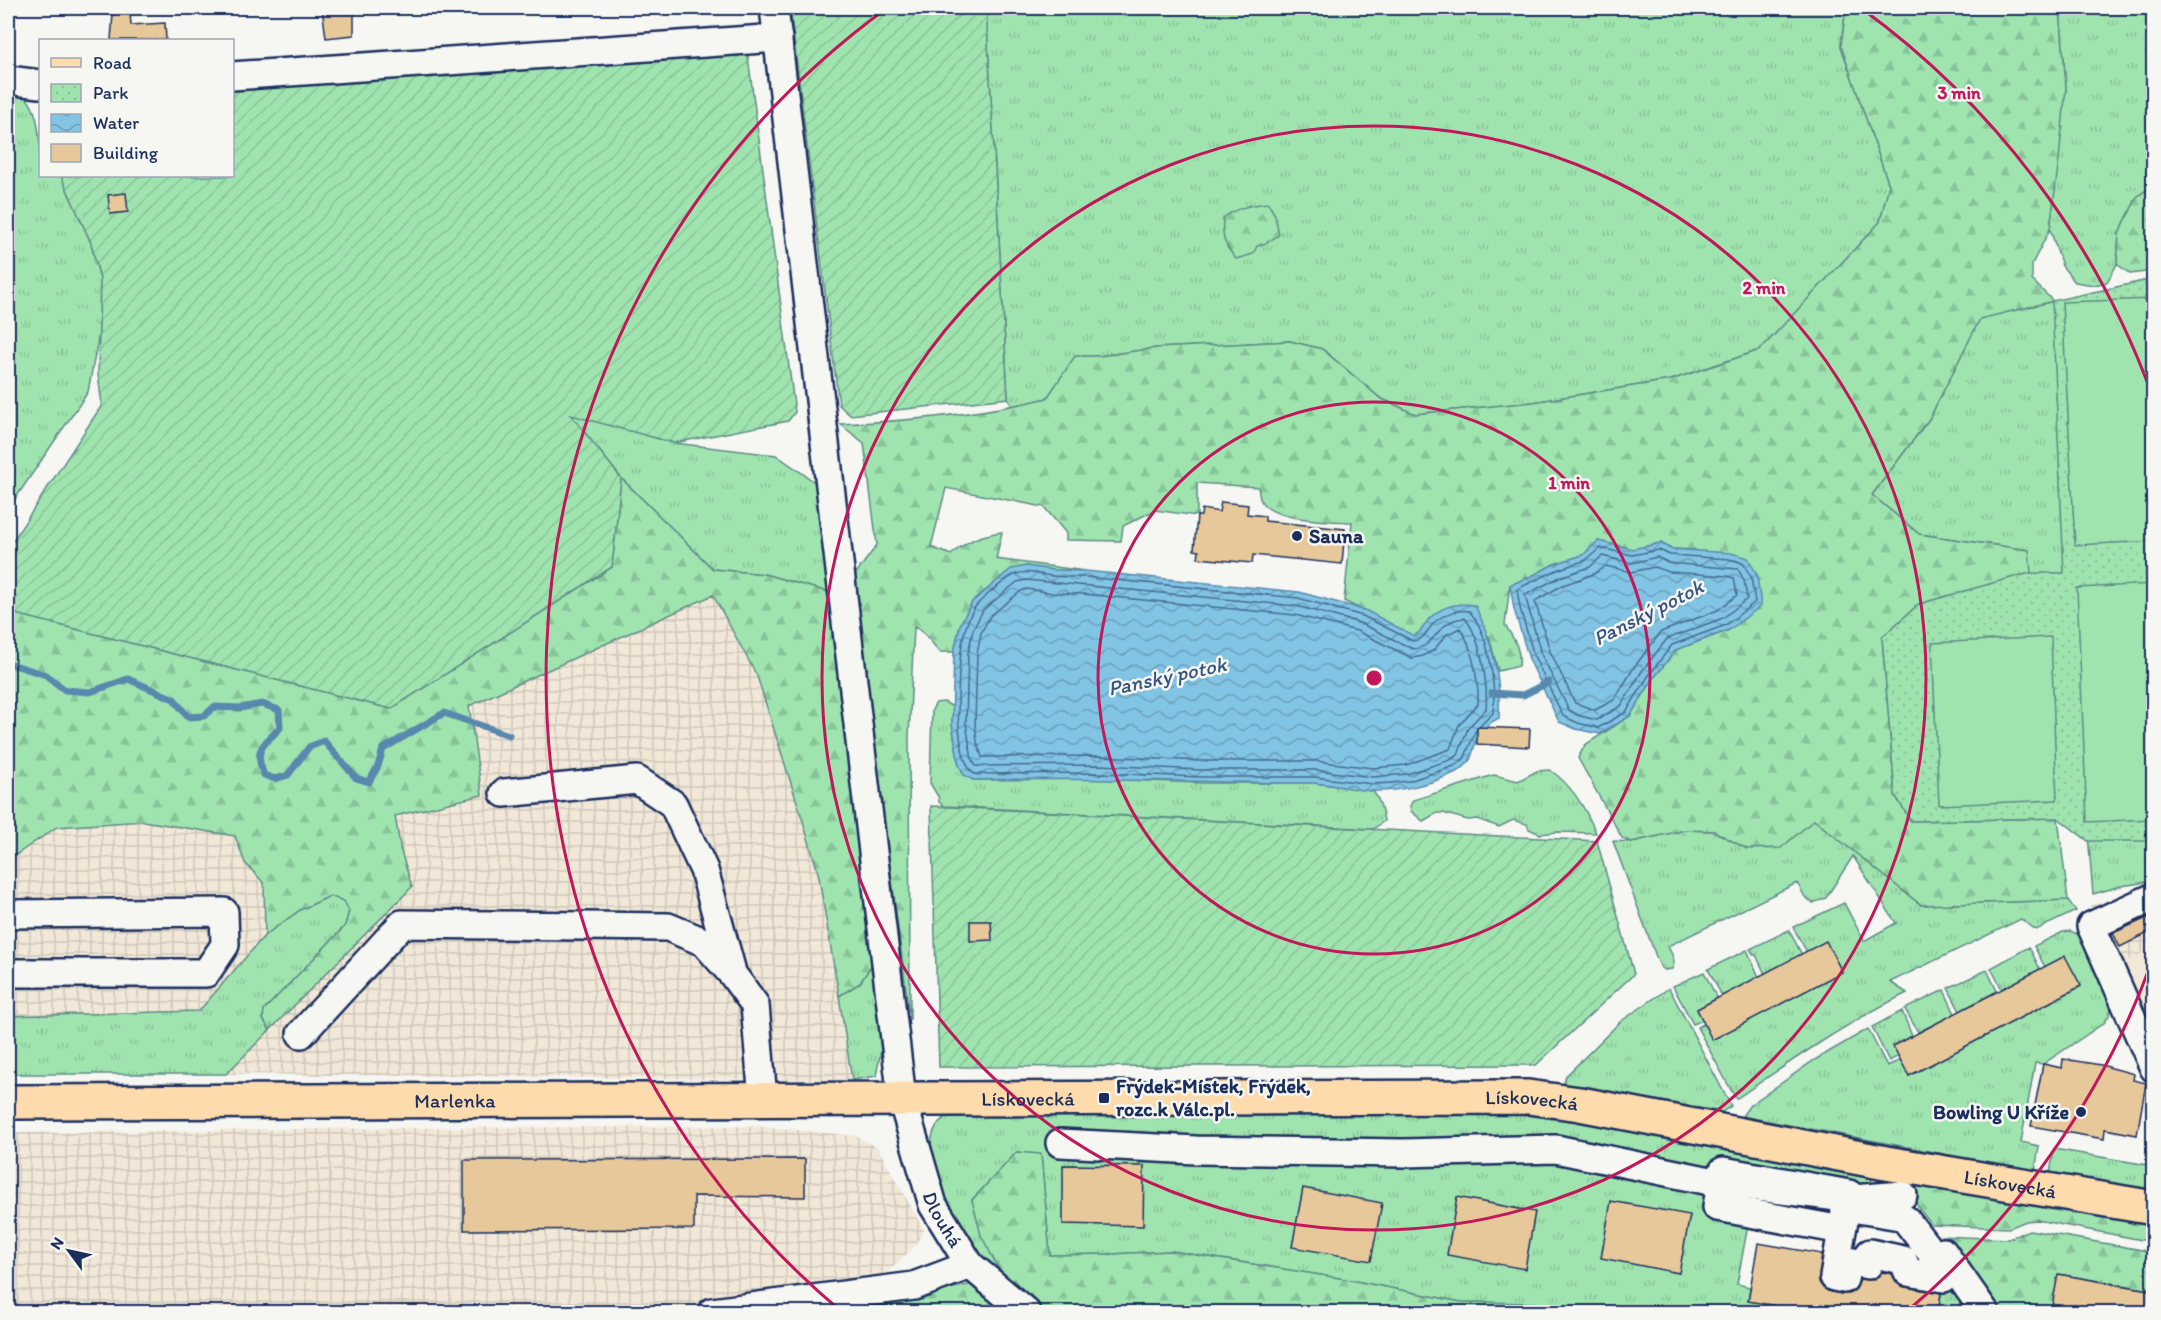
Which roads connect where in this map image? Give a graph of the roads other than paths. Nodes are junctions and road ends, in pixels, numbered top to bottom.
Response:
1 (774, 8) edge
2 (778, 38) junction
3 (234, 76) edge
4 (8, 80) edge
5 (39, 84) edge
6 (504, 793) dead end
7 (2154, 897) edge
8 (8, 914) edge
9 (8, 974) edge
10 (733, 975) junction
11 (301, 1034) dead end
12 (2154, 1068) edge
13 (902, 1099) junction
14 (763, 1100) junction
15 (8, 1102) edge
16 (1060, 1143) dead end
17 (1886, 1163) junction
18 (1904, 1195) junction
19 (2154, 1208) edge
20 (970, 1265) junction
21 (712, 1312) edge
22 (1026, 1312) edge
23 (1985, 1312) edge

1 - 2 street, Dlouhá
2 - 3 street
2 - 13 street, Dlouhá
4 - 5 street
6 - 10 street
7 - 12 street
8 - 9 street
10 - 11 street
10 - 14 street
13 - 14 main road, Marlenka
13 - 17 main road, Lískovecká
13 - 20 street, Dlouhá
14 - 15 main road, Marlenka
16 - 18 street
17 - 18 street
17 - 19 main road, Lískovecká
18 - 23 street
20 - 21 street
20 - 22 street, Dlouhá

